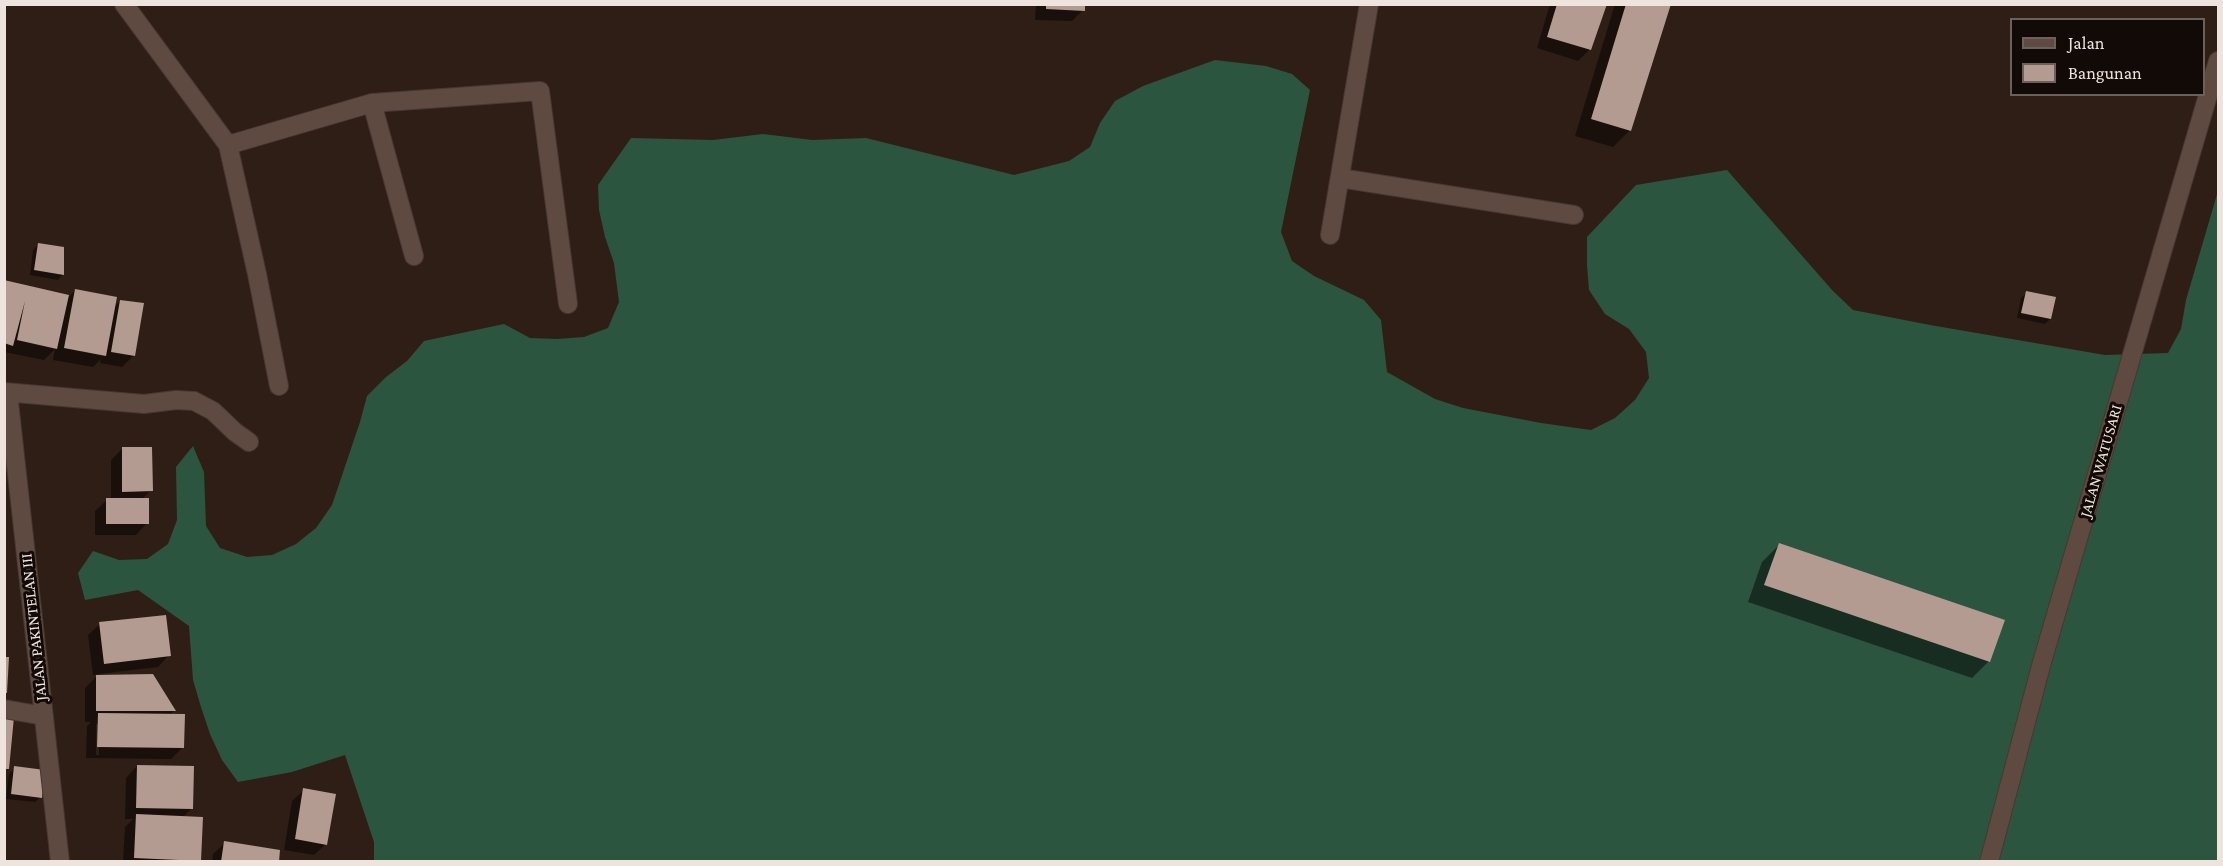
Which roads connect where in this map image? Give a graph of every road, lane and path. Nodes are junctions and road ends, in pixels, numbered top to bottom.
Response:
1 (124, 4) edge
2 (1369, 4) edge
3 (2218, 62) edge
4 (372, 103) junction
5 (228, 145) junction
6 (1340, 178) junction
7 (1574, 215) dead end
8 (1330, 235) dead end
9 (414, 256) dead end
10 (568, 304) dead end
11 (279, 386) dead end
12 (6, 392) edge
13 (249, 442) dead end
14 (4, 709) edge
15 (44, 716) junction
16 (60, 861) edge
17 (1989, 861) edge

1 - 5 street
2 - 6 street
3 - 17 street, JALAN WATUSARI
4 - 5 street
4 - 9 street
4 - 10 street
5 - 11 street
6 - 7 street
6 - 8 street
12 - 13 street, JALAN PAKINTELAN III
12 - 15 street, JALAN PAKINTELAN III
14 - 15 street
15 - 16 street, JALAN PAKINTELAN III

